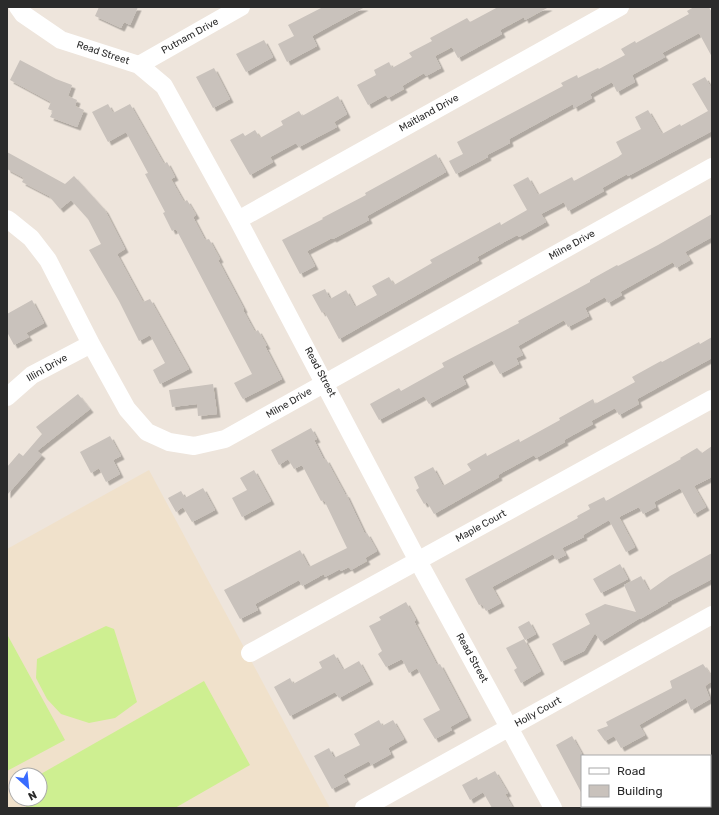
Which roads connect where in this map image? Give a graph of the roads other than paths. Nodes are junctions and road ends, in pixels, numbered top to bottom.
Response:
1 (18, 7) edge
2 (241, 7) edge
3 (620, 7) edge
4 (138, 65) junction
5 (712, 167) edge
6 (7, 219) edge
7 (238, 220) junction
8 (91, 344) junction
9 (325, 382) junction
10 (7, 397) edge
11 (712, 399) edge
12 (418, 561) junction
13 (712, 615) edge
14 (250, 653) dead end
15 (510, 728) junction
16 (364, 808) edge
17 (553, 808) edge

1 - 4 street, Read Street
2 - 4 street, Putnam Drive
3 - 7 street, Maitland Drive
4 - 7 street, Read Street
5 - 9 street, Milne Drive
6 - 8 street, Milne Drive
7 - 9 street, Read Street
8 - 9 street, Milne Drive
8 - 10 street, Illini Drive
9 - 12 street, Read Street
11 - 12 street, Maple Court
12 - 14 street, Maple Court
12 - 15 street, Read Street
13 - 15 street, Holly Court
15 - 16 street, Holly Court
15 - 17 street, Read Street

